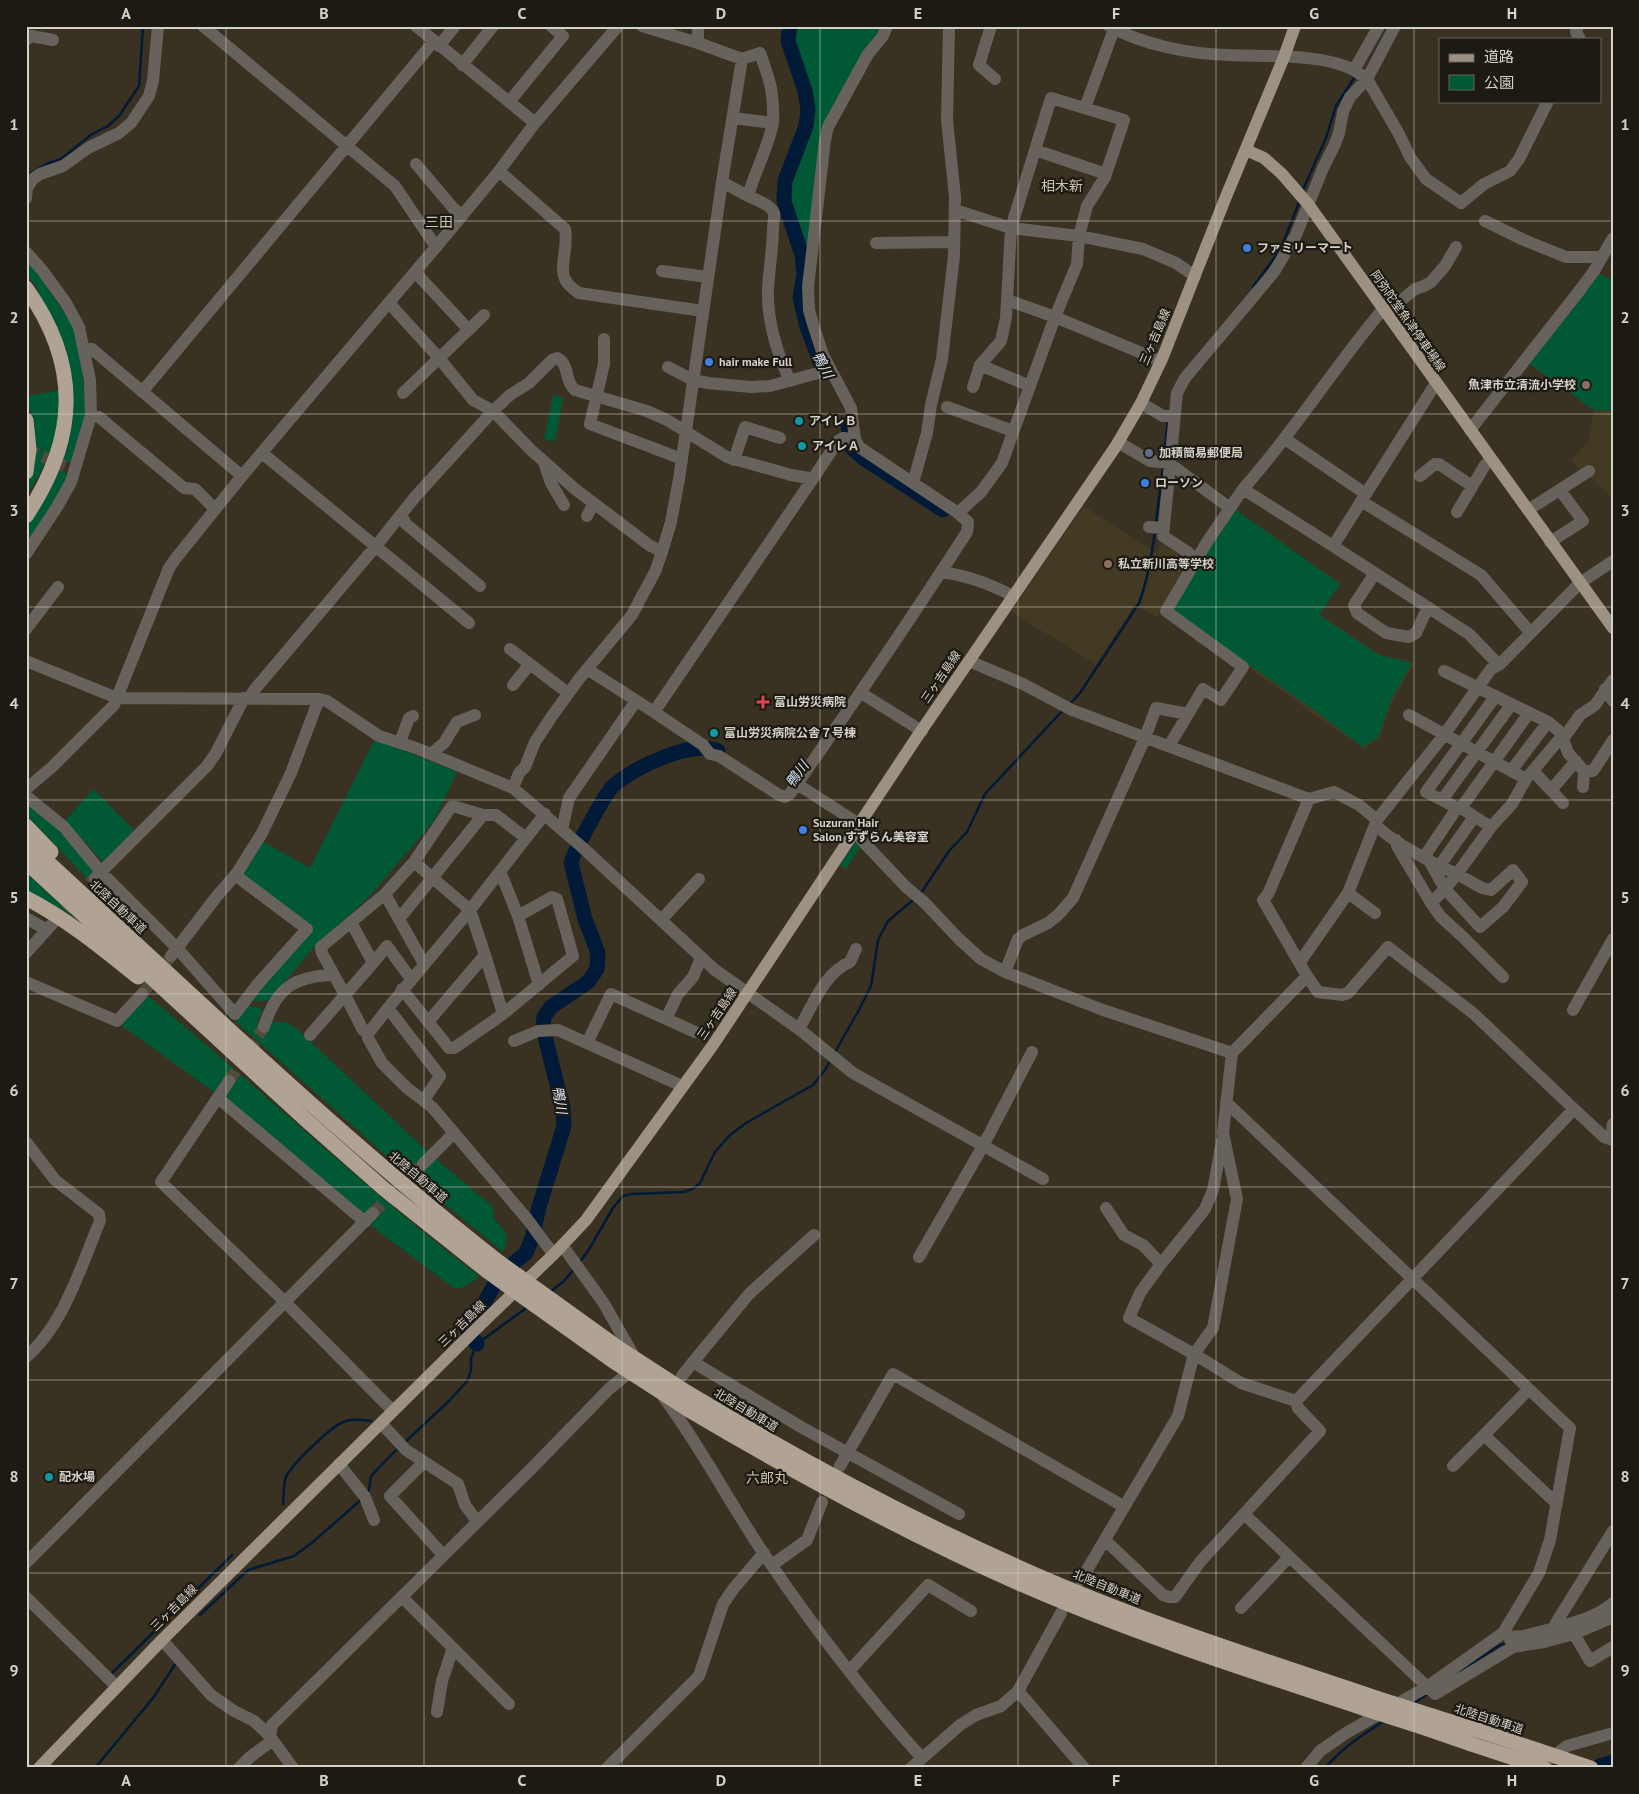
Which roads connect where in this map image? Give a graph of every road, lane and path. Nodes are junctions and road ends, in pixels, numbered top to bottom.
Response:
1 (158, 26) edge
2 (203, 26) edge
3 (416, 26) edge
4 (454, 26) edge
5 (493, 26) edge
6 (551, 26) edge
7 (618, 26) edge
8 (642, 26) edge
9 (698, 26) edge
10 (887, 26) edge
11 (949, 26) edge
12 (990, 26) edge
13 (1295, 26) edge
14 (1379, 26) edge
15 (1395, 26) edge
16 (1111, 27) edge
17 (26, 40) edge
18 (53, 40) dead end
19 (698, 43) junction
20 (436, 44) junction
21 (1284, 57) junction
22 (742, 58) junction
23 (462, 65) junction
24 (1354, 70) junction
25 (994, 79) dead end
26 (1367, 80) junction
27 (509, 102) junction
28 (1548, 102) edge
29 (1085, 108) junction
30 (733, 118) junction
31 (535, 123) junction
32 (773, 123) junction
33 (348, 146) junction
34 (1035, 150) junction
35 (1246, 150) junction
36 (416, 164) dead end
37 (499, 171) junction
38 (1106, 174) junction
39 (722, 182) junction
40 (748, 196) junction
41 (26, 198) edge
42 (1308, 204) junction
43 (955, 210) junction
44 (462, 216) junction
45 (1485, 221) dead end
46 (1011, 228) junction
47 (1079, 236) junction
48 (1613, 238) edge
49 (954, 242) junction
50 (876, 243) dead end
51 (436, 247) junction
52 (1456, 247) dead end
53 (26, 252) edge
54 (1602, 257) junction
55 (662, 271) dead end
56 (415, 272) junction
57 (1195, 276) junction
58 (708, 277) junction
59 (26, 288) edge
60 (1007, 300) junction
61 (389, 303) junction
62 (703, 311) junction
63 (1384, 311) junction
64 (484, 315) dead end
65 (1054, 317) junction
66 (468, 329) junction
67 (604, 339) dead end
68 (84, 349) junction
69 (439, 358) junction
70 (1160, 361) junction
71 (980, 365) junction
72 (668, 367) dead end
73 (818, 373) dead end
74 (693, 380) junction
75 (790, 381) junction
76 (1436, 383) junction
77 (1030, 386) junction
78 (973, 387) dead end
79 (142, 392) junction
80 (403, 393) dead end
81 (596, 396) junction
82 (1141, 403) junction
83 (947, 408) dead end
84 (493, 411) junction
85 (91, 415) junction
86 (1174, 416) junction
87 (26, 420) edge
88 (1470, 430) junction
89 (1013, 431) junction
90 (686, 433) junction
91 (780, 438) dead end
92 (1285, 438) junction
93 (855, 439) junction
94 (1118, 442) junction
95 (59, 449) junction
96 (262, 452) junction
97 (682, 458) junction
98 (734, 460) junction
99 (1491, 460) junction
100 (543, 461) junction
101 (1164, 462) junction
102 (1589, 471) dead end
103 (26, 472) edge
104 (242, 476) junction
105 (1420, 476) dead end
106 (814, 477) junction
107 (913, 483) junction
108 (1472, 486) junction
109 (1243, 489) junction
110 (1562, 493) dead end
111 (1364, 498) junction
112 (26, 503) edge
113 (594, 503) junction
114 (564, 505) dead end
115 (1230, 508) junction
116 (215, 509) junction
117 (1528, 510) junction
118 (1457, 512) dead end
119 (958, 513) junction
120 (401, 515) junction
121 (26, 516) edge
122 (587, 516) dead end
123 (1149, 527) dead end
124 (1164, 528) junction
125 (1550, 542) junction
126 (376, 546) junction
127 (1333, 546) junction
128 (662, 552) junction
129 (1189, 553) dead end
130 (26, 554) edge
131 (1613, 561) edge
132 (941, 572) junction
133 (1375, 573) junction
134 (1580, 584) junction
135 (480, 586) dead end
136 (58, 587) dead end
137 (1013, 596) junction
138 (1428, 607) junction
139 (469, 623) dead end
140 (1613, 628) edge
141 (26, 629) edge
142 (1530, 632) junction
143 (510, 649) dead end
144 (26, 661) edge
145 (969, 661) junction
146 (530, 664) junction
147 (1498, 664) junction
148 (587, 669) junction
149 (1444, 671) dead end
150 (1609, 684) edge
151 (513, 686) dead end
152 (1476, 688) junction
153 (568, 693) junction
154 (861, 693) junction
155 (1495, 697) junction
156 (117, 698) junction
157 (246, 698) junction
158 (319, 699) junction
159 (636, 701) junction
160 (1613, 701) edge
161 (1511, 705) junction
162 (654, 712) junction
163 (1529, 713) junction
164 (476, 714) dead end
165 (1188, 714) junction
166 (1409, 715) dead end
167 (413, 716) dead end
168 (1548, 722) junction
169 (922, 731) junction
170 (1444, 735) junction
171 (1145, 738) junction
172 (1563, 738) junction
173 (1613, 740) edge
174 (400, 742) junction
175 (1461, 744) junction
176 (1170, 746) junction
177 (1477, 753) junction
178 (431, 754) junction
179 (1494, 762) junction
180 (1580, 766) junction
181 (1511, 771) junction
182 (1529, 775) junction
183 (1409, 779) junction
184 (797, 784) junction
185 (1583, 787) dead end
186 (513, 788) junction
187 (26, 789) edge
188 (1551, 790) junction
189 (1426, 792) junction
190 (26, 796) edge
191 (1310, 799) junction
192 (1442, 800) junction
193 (1563, 803) dead end
194 (1459, 808) junction
195 (545, 814) junction
196 (483, 815) junction
197 (1474, 817) junction
198 (1376, 822) junction
199 (26, 826) edge
200 (1491, 827) junction
201 (856, 828) junction
202 (562, 830) junction
203 (526, 838) junction
204 (1396, 840) junction
205 (26, 842) edge
206 (1431, 860) junction
207 (26, 862) edge
208 (414, 862) junction
209 (500, 872) junction
210 (1457, 874) junction
211 (98, 875) junction
212 (235, 875) junction
213 (433, 877) junction
214 (699, 879) dead end
215 (1445, 889) junction
216 (1348, 893) junction
217 (385, 894) junction
218 (26, 898) edge
219 (1430, 903) junction
220 (470, 910) junction
221 (1375, 913) dead end
222 (518, 916) junction
223 (26, 918) edge
224 (399, 919) junction
225 (661, 920) junction
226 (351, 922) junction
227 (1613, 938) edge
228 (856, 950) dead end
229 (174, 952) junction
230 (26, 954) edge
231 (485, 955) junction
232 (701, 958) junction
233 (1300, 962) junction
234 (373, 963) junction
235 (424, 964) junction
236 (1005, 972) junction
237 (334, 975) junction
238 (1307, 976) junction
239 (1503, 977) dead end
240 (411, 978) junction
241 (26, 982) edge
242 (539, 985) junction
243 (402, 989) junction
244 (748, 992) junction
245 (142, 994) tunnel mouth
246 (345, 995) junction
247 (388, 1008) junction
248 (207, 1009) junction
249 (1573, 1010) dead end
250 (503, 1014) junction
251 (666, 1020) junction
252 (428, 1022) junction
253 (264, 1027) tunnel mouth
254 (799, 1029) junction
255 (367, 1031) junction
256 (695, 1032) dead end
257 (310, 1035) dead end
258 (514, 1040) dead end
259 (587, 1043) junction
260 (1032, 1052) dead end
261 (1232, 1053) junction
262 (238, 1058) junction
263 (229, 1081) tunnel mouth
264 (682, 1086) junction
265 (218, 1098) junction
266 (424, 1100) junction
267 (1226, 1102) junction
268 (1574, 1109) junction
269 (1613, 1124) edge
270 (454, 1133) junction
271 (1223, 1133) junction
272 (1612, 1139) edge
273 (26, 1142) edge
274 (983, 1146) junction
275 (422, 1164) tunnel mouth
276 (1043, 1179) dead end
277 (1106, 1208) dead end
278 (814, 1236) dead end
279 (558, 1249) junction
280 (919, 1257) dead end
281 (1161, 1264) junction
282 (492, 1266) junction
283 (1413, 1278) junction
284 (286, 1303) junction
285 (1194, 1354) junction
286 (26, 1357) edge
287 (692, 1362) junction
288 (638, 1364) junction
289 (682, 1376) dead end
290 (1529, 1389) junction
291 (1296, 1401) junction
292 (393, 1411) junction
293 (381, 1423) junction
294 (1484, 1435) junction
295 (847, 1452) junction
296 (424, 1462) junction
297 (339, 1464) junction
298 (840, 1466) dead end
299 (1453, 1466) dead end
300 (822, 1502) dead end
301 (1556, 1503) junction
302 (1124, 1506) junction
303 (959, 1514) dead end
304 (1244, 1514) junction
305 (374, 1520) dead end
306 (478, 1521) junction
307 (1613, 1531) edge
308 (1105, 1540) junction
309 (764, 1553) junction
310 (444, 1555) junction
311 (1289, 1557) junction
312 (26, 1563) edge
313 (772, 1565) junction
314 (1081, 1580) dead end
315 (26, 1596) edge
316 (402, 1596) junction
317 (1613, 1603) edge
318 (1241, 1608) dead end
319 (971, 1612) dead end
320 (1061, 1613) dead end
321 (1613, 1617) edge
322 (1555, 1628) junction
323 (1574, 1634) junction
324 (1508, 1639) junction
325 (162, 1640) junction
326 (1613, 1647) edge
327 (453, 1648) junction
328 (850, 1670) junction
329 (117, 1687) junction
330 (1427, 1687) junction
331 (1018, 1691) junction
332 (509, 1704) dead end
333 (437, 1712) dead end
334 (1613, 1733) edge
335 (269, 1735) junction
336 (922, 1758) junction
337 (39, 1768) edge
338 (239, 1768) edge
339 (293, 1768) edge
340 (607, 1768) edge
341 (911, 1768) edge
342 (1084, 1768) edge
343 (1306, 1768) edge
344 (1538, 1768) edge
345 (1544, 1768) edge
346 (1591, 1768) edge

1 - 41 street
2 - 33 street
3 - 20 street
4 - 20 street
5 - 23 street
6 - 27 street
7 - 31 street
8 - 19 street
9 - 19 street
10 - 93 street
11 - 43 street
12 - 25 street
13 - 21 main road
14 - 24 street
15 - 26 street
16 - 21 street
16 - 29 street
17 - 18 street
19 - 22 street
20 - 23 street
20 - 33 street
21 - 24 street
21 - 35 main road
22 - 30 street
22 - 32 street
23 - 27 street
24 - 26 street
26 - 28 street
26 - 42 street
27 - 31 street
29 - 34 street
29 - 38 street
30 - 32 street
30 - 39 street
31 - 37 street
32 - 40 street
33 - 51 street
33 - 79 street
34 - 38 street
34 - 46 street
35 - 42 main road, 阿弥陀堂魚津停車場線
35 - 57 main road, 三ヶ吉島線
36 - 44 street
37 - 44 street
37 - 62 street
38 - 47 street
39 - 40 street
39 - 58 street
40 - 75 street
42 - 63 main road, 阿弥陀堂魚津停車場線
42 - 86 street
43 - 46 street
43 - 49 street
44 - 51 street
45 - 54 street
46 - 47 street
46 - 60 street
47 - 57 street
47 - 65 street
48 - 54 street
49 - 50 street
49 - 107 street
51 - 56 street
52 - 63 street
53 - 68 street
54 - 88 street
55 - 58 street
56 - 61 street
56 - 66 street
57 - 70 main road, 三ヶ吉島線
58 - 62 street
59 - 95 highway
60 - 65 street
60 - 71 street
61 - 69 street
61 - 96 street
62 - 74 street
63 - 76 main road, 阿弥陀堂魚津停車場線
63 - 92 street
64 - 66 street
65 - 70 street
65 - 77 street
66 - 69 street
67 - 81 street
68 - 79 street
68 - 85 street
69 - 80 street
69 - 84 street
70 - 82 main road, 三ヶ吉島線
71 - 77 street
71 - 78 street
72 - 74 street
73 - 75 street
74 - 75 street
74 - 90 street
76 - 88 main road, 阿弥陀堂魚津停車場線
76 - 111 street
77 - 89 street
79 - 104 street
81 - 84 street
81 - 90 street
81 - 97 street
82 - 86 street
82 - 94 main road, 三ヶ吉島線
83 - 89 street
84 - 100 street
84 - 120 street
85 - 116 street
85 - 130 street
86 - 101 street
87 - 103 highway
88 - 99 main road, 阿弥陀堂魚津停車場線
89 - 119 street
90 - 97 street
90 - 98 street
91 - 98 street
92 - 109 street
92 - 111 street
93 - 106 street
93 - 107 street
94 - 101 street
94 - 137 main road, 三ヶ吉島線
95 - 112 highway
95 - 121 highway
96 - 104 street
96 - 126 street
97 - 128 street
98 - 106 street
99 - 108 street
99 - 117 main road, 阿弥陀堂魚津停車場線
100 - 113 street
100 - 114 street
101 - 115 street
101 - 124 street
102 - 117 street
104 - 116 street
105 - 108 street
106 - 162 street
107 - 119 street
108 - 118 street
109 - 115 street
109 - 127 street
110 - 125 street
111 - 127 street
111 - 142 street
113 - 122 street
113 - 128 street
115 - 165 street
116 - 156 street
117 - 125 main road, 阿弥陀堂魚津停車場線
119 - 132 street
120 - 126 street
120 - 135 street
123 - 124 street
124 - 129 street
125 - 134 main road, 阿弥陀堂魚津停車場線
126 - 139 street
126 - 157 street
127 - 133 street
128 - 148 street
131 - 134 street
132 - 137 street
132 - 154 street
133 - 138 street
133 - 138 street
134 - 140 main road, 阿弥陀堂魚津停車場線
134 - 142 street
136 - 141 street
137 - 145 main road, 三ヶ吉島線
138 - 147 street
142 - 147 street
143 - 146 street
144 - 156 street
145 - 169 main road, 三ヶ吉島線
145 - 171 street
146 - 151 street
146 - 153 street
147 - 152 street
148 - 153 street
148 - 159 street
149 - 152 street
150 - 160 street
150 - 172 street
152 - 155 street
152 - 170 street
153 - 186 street
154 - 169 street
154 - 184 street
155 - 161 street
155 - 175 street
156 - 157 street
156 - 187 street
157 - 158 street
157 - 211 street
158 - 174 street
158 - 212 street
159 - 162 street
159 - 202 street
161 - 163 street
161 - 177 street
162 - 184 street
163 - 168 street
163 - 179 street
164 - 178 street
165 - 171 street
165 - 176 street
166 - 170 street
167 - 174 street
168 - 172 street
168 - 181 street
169 - 201 main road, 三ヶ吉島線
170 - 175 street
170 - 183 street
171 - 176 street
171 - 236 street
172 - 180 street
172 - 182 street
173 - 180 street
174 - 178 street
175 - 177 street
175 - 189 street
176 - 191 street
177 - 179 street
177 - 192 street
178 - 186 street
179 - 181 street
179 - 194 street
180 - 185 street
180 - 188 street
181 - 182 street
182 - 188 street
182 - 200 street
183 - 189 street
183 - 198 street
184 - 201 street
186 - 195 street
188 - 193 street
189 - 192 street
190 - 211 street
191 - 198 street
191 - 233 street
192 - 194 street
194 - 197 street
194 - 206 street
195 - 202 street
195 - 203 street
196 - 203 street
196 - 208 street
196 - 213 street
197 - 200 street
197 - 206 street
198 - 204 street
198 - 216 street
199 - 248 highway
200 - 210 street
201 - 236 street
201 - 244 main road, 三ヶ吉島線
202 - 225 street
203 - 209 street
204 - 206 street
204 - 219 street
205 - 248 highway, 北陸自動車道
206 - 210 street
206 - 215 street
207 - 262 highway, 北陸自動車道
208 - 213 street
208 - 217 street
209 - 220 street
209 - 222 street
210 - 215 street
210 - 215 street
211 - 229 street
212 - 229 street
212 - 229 street
213 - 220 street
213 - 224 street
214 - 225 street
215 - 219 street
216 - 221 street
216 - 233 street
217 - 224 street
217 - 226 street
218 - 262 highway
219 - 239 street
220 - 231 street
220 - 235 street
222 - 242 street
222 - 242 street
223 - 230 street
224 - 235 street
225 - 232 street
226 - 234 street
226 - 237 street
227 - 249 street
228 - 254 street
231 - 250 street
231 - 252 street
232 - 244 street
232 - 251 street
233 - 238 street
234 - 240 street
234 - 246 street
235 - 240 street
236 - 261 street
237 - 246 street
237 - 253 street
238 - 261 street
238 - 268 street
240 - 243 street
241 - 245 street
242 - 250 street
243 - 247 street
243 - 252 street
244 - 254 street
244 - 264 main road, 三ヶ吉島線
246 - 255 street
246 - 257 street
247 - 255 street
247 - 266 street
248 - 282 highway, 北陸自動車道
250 - 252 street
251 - 256 street
251 - 259 street
254 - 274 street
255 - 266 street
258 - 259 street
259 - 264 street
260 - 274 street
261 - 267 street
262 - 282 highway, 北陸自動車道
263 - 265 street
264 - 279 main road, 三ヶ吉島線
265 - 284 street
265 - 284 street
266 - 270 street
267 - 271 street
267 - 283 street
268 - 272 street
268 - 283 street
269 - 272 street
270 - 275 street
270 - 279 street
271 - 281 street
271 - 285 street
273 - 286 street
274 - 276 street
274 - 280 street
277 - 281 street
278 - 287 street
279 - 288 street
279 - 292 main road, 三ヶ吉島線
281 - 285 street
282 - 345 highway, 北陸自動車道, bridge
282 - 346 highway, 北陸自動車道, bridge
283 - 290 street
283 - 291 street
284 - 292 street
284 - 312 street
285 - 291 street
285 - 302 street
287 - 289 street
287 - 295 street
288 - 306 street
288 - 309 street
290 - 294 street
290 - 301 street
291 - 304 street
292 - 293 main road, 三ヶ吉島線
293 - 296 street
293 - 297 main road, 三ヶ吉島線
294 - 299 street
294 - 301 street
295 - 298 street
295 - 302 street
295 - 303 street
296 - 306 street
296 - 310 street
297 - 305 street
297 - 325 main road, 三ヶ吉島線
300 - 313 street
301 - 324 street
302 - 308 street
304 - 308 street
304 - 311 street
306 - 310 street
307 - 322 street
308 - 314 street
309 - 313 street
309 - 340 street
310 - 316 street
311 - 318 street
311 - 330 street
313 - 328 street
315 - 329 street
316 - 327 street
316 - 335 street
317 - 322 street
319 - 328 street
320 - 331 street
321 - 323 street
322 - 324 street
323 - 324 street
323 - 326 street
324 - 330 street
325 - 329 main road, 三ヶ吉島線
325 - 335 street
327 - 332 street
327 - 333 street
328 - 336 street
329 - 337 main road, 三ヶ吉島線
330 - 343 street
331 - 336 street
331 - 342 street
334 - 344 street
335 - 338 street
335 - 339 street
336 - 341 street

